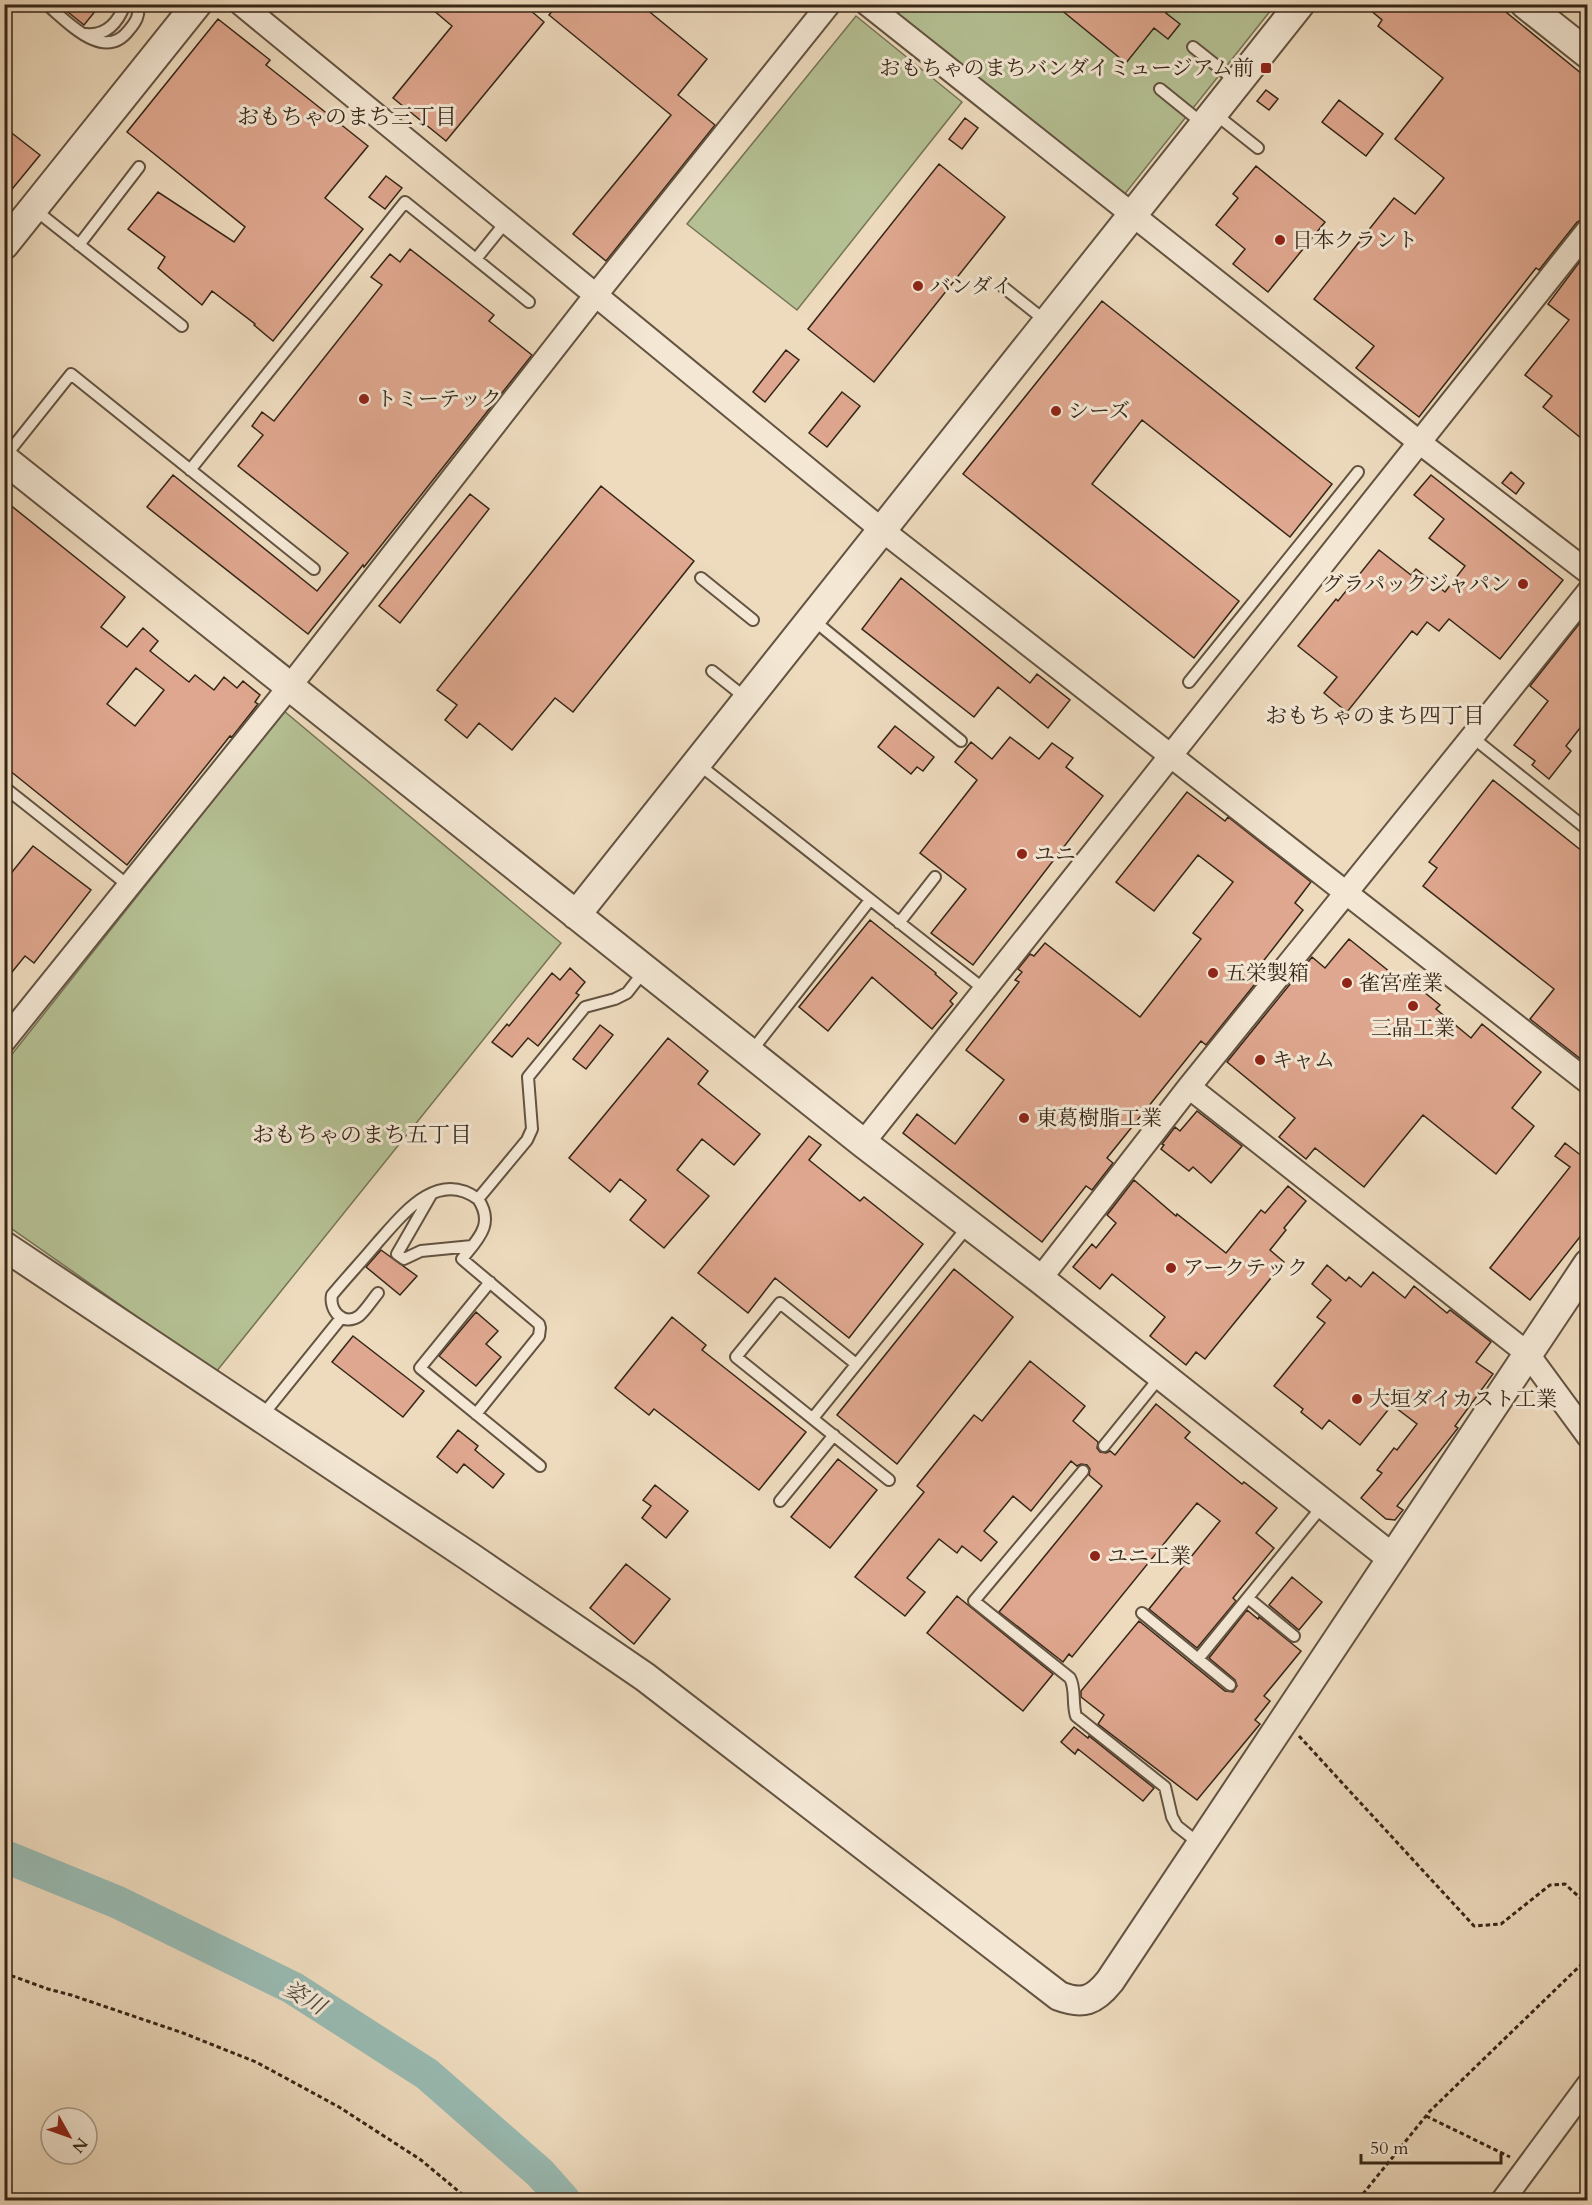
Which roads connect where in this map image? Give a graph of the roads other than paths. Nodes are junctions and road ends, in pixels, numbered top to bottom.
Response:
1 (46, 4) edge
2 (125, 4) edge
3 (138, 4) edge
4 (197, 4) edge
5 (241, 4) edge
6 (829, 4) edge
7 (867, 4) edge
8 (1300, 4) edge
9 (1525, 4) edge
10 (82, 33) junction
11 (1193, 47) dead end
12 (1587, 54) edge
13 (1238, 83) junction
14 (1160, 89) dead end
15 (1210, 119) junction
16 (1258, 148) dead end
17 (139, 167) dead end
18 (34, 209) junction
19 (1134, 215) junction
20 (505, 223) junction
21 (1587, 230) edge
22 (4, 245) edge
23 (79, 245) junction
24 (476, 259) junction
25 (1003, 287) dead end
26 (595, 296) junction
27 (529, 302) dead end
28 (1047, 323) junction
29 (182, 326) dead end
30 (1419, 442) junction
31 (4, 458) edge
32 (190, 470) junction
33 (1358, 471) dead end
34 (882, 530) junction
35 (314, 569) dead end
36 (1587, 572) edge
37 (701, 578) dead end
38 (1587, 591) edge
39 (812, 618) junction
40 (753, 620) dead end
41 (712, 671) dead end
42 (1189, 682) dead end
43 (290, 686) junction
44 (747, 700) junction
45 (1472, 737) junction
46 (961, 741) dead end
47 (1169, 756) junction
48 (697, 763) junction
49 (4, 788) edge
50 (1587, 830) edge
51 (935, 877) dead end
52 (129, 886) junction
53 (1346, 893) junction
54 (870, 900) junction
55 (576, 915) junction
56 (899, 922) junction
57 (646, 970) junction
58 (985, 990) junction
59 (4, 1041) edge
60 (750, 1053) junction
61 (1587, 1082) edge
62 (1189, 1087) junction
63 (863, 1143) junction
64 (432, 1193) junction
65 (478, 1199) junction
66 (969, 1225) junction
67 (4, 1246) edge
68 (472, 1246) junction
69 (1587, 1264) edge
70 (1040, 1279) junction
71 (490, 1282) junction
72 (378, 1293) dead end
73 (341, 1318) junction
74 (1527, 1353) junction
75 (856, 1364) junction
76 (1161, 1376) junction
77 (476, 1414) junction
78 (260, 1418) junction
79 (813, 1418) junction
80 (834, 1435) junction
81 (1587, 1436) edge
82 (1104, 1446) dead end
83 (540, 1466) dead end
84 (1083, 1471) dead end
85 (889, 1480) dead end
86 (780, 1501) dead end
87 (1324, 1504) junction
88 (1392, 1558) junction
89 (1248, 1598) junction
90 (1142, 1613) dead end
91 (1294, 1636) dead end
92 (1198, 1659) junction
93 (1230, 1685) dead end
94 (1201, 1845) junction
95 (1587, 2085) edge
96 (1503, 2200) edge

1 - 10 lane
2 - 10 lane
3 - 10 lane
4 - 18 street
5 - 20 street
6 - 26 street
7 - 19 street
8 - 13 street
9 - 12 street
11 - 13 lane
13 - 15 street
14 - 15 lane
15 - 16 lane
15 - 19 street
17 - 23 lane
18 - 22 street
18 - 23 lane
19 - 28 street
19 - 30 street
20 - 24 lane
20 - 26 street
21 - 30 street
23 - 29 lane
24 - 27 lane
24 - 32 lane
25 - 28 lane
26 - 34 street
26 - 43 street
28 - 34 street
30 - 36 street
30 - 47 street
31 - 32 lane
31 - 43 street
32 - 35 lane
33 - 42 lane
34 - 39 street
34 - 47 street
37 - 40 lane
38 - 45 street
39 - 44 street
39 - 46 lane
41 - 44 lane
43 - 52 street
43 - 55 street
44 - 48 street
45 - 50 lane
45 - 53 street
47 - 53 street
47 - 58 street
48 - 54 lane
48 - 55 street
49 - 52 lane
51 - 56 lane
52 - 59 street
53 - 61 street
53 - 62 street
54 - 56 lane
54 - 60 lane
55 - 57 street
56 - 58 lane
57 - 60 street
57 - 65 lane
58 - 63 street
60 - 63 street
62 - 70 street
62 - 74 street
63 - 66 street
64 - 65 lane
64 - 68 lane
64 - 73 lane
65 - 68 lane
66 - 70 street
66 - 75 lane
67 - 78 street
68 - 71 lane
69 - 74 street
70 - 76 street
71 - 77 lane
71 - 77 lane
72 - 73 lane
73 - 78 lane
74 - 81 street
74 - 88 street
75 - 79 lane
75 - 79 lane
76 - 82 lane
76 - 87 street
77 - 83 lane
78 - 94 street
79 - 80 lane
80 - 85 lane
80 - 86 lane
84 - 94 lane
87 - 88 street
87 - 89 lane
88 - 94 street
89 - 91 lane
89 - 92 lane
90 - 92 lane
92 - 93 lane
95 - 96 street

